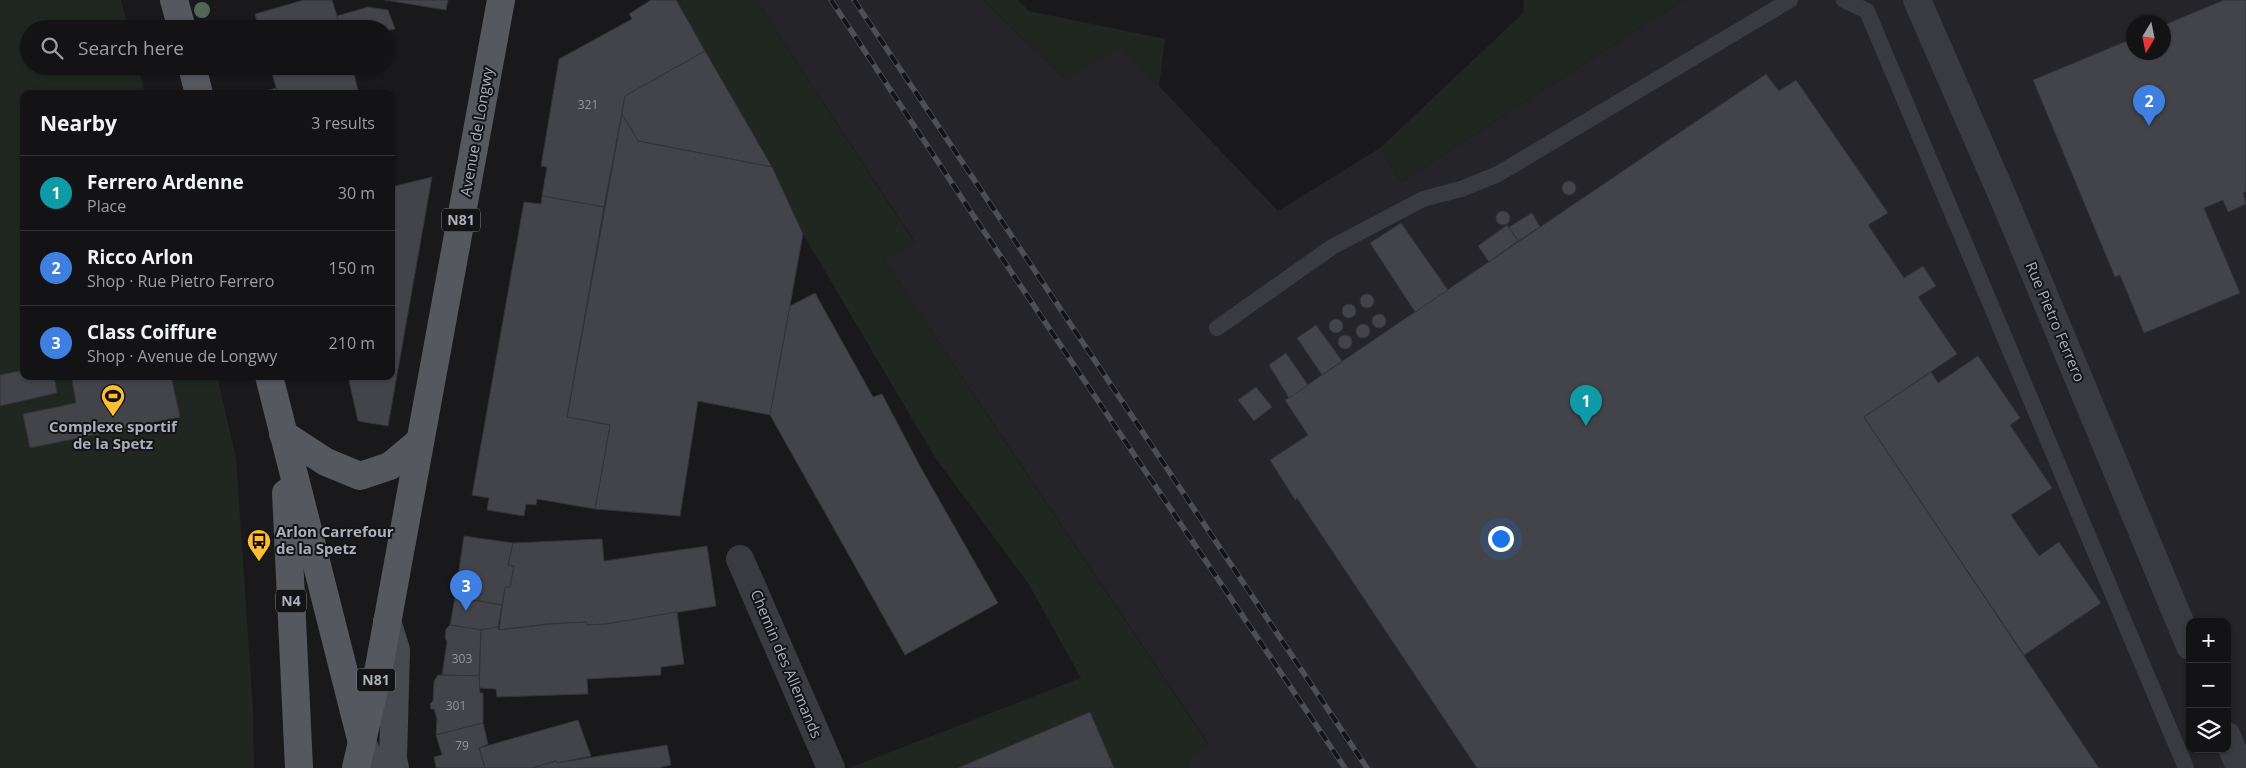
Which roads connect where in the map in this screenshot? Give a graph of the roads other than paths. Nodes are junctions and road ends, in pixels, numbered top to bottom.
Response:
1 (174, 0) edge
2 (501, 0) edge
3 (1790, 0) edge
4 (1844, 0) edge
5 (1917, 0) edge
6 (180, 20) edge
7 (194, 75) edge
8 (198, 90) edge
9 (1217, 328) dead end
10 (271, 380) edge
11 (283, 434) junction
12 (420, 440) junction
13 (740, 560) dead end
14 (387, 621) junction
15 (2186, 636) edge
16 (361, 739) junction
17 (2231, 746) edge
18 (300, 768) edge
19 (356, 768) edge
20 (373, 768) edge
21 (395, 768) edge
22 (831, 768) edge
23 (2186, 768) edge
24 (2240, 768) edge

1 - 6 main road
2 - 12 main road, Avenue de Longwy / N81
3 - 9 lane
4 - 23 lane
5 - 15 street, Rue Pietro Ferrero
7 - 8 main road
10 - 11 main road, N4
11 - 12 main road
11 - 16 main road, N4
11 - 18 main road, N4
12 - 14 main road, Avenue de Longwy / N81
13 - 22 street, Chemin des Allemands
14 - 16 main road, Avenue de Longwy / N81
14 - 21 main road
16 - 19 main road, Avenue de Longwy / N4
16 - 20 main road
17 - 24 street

